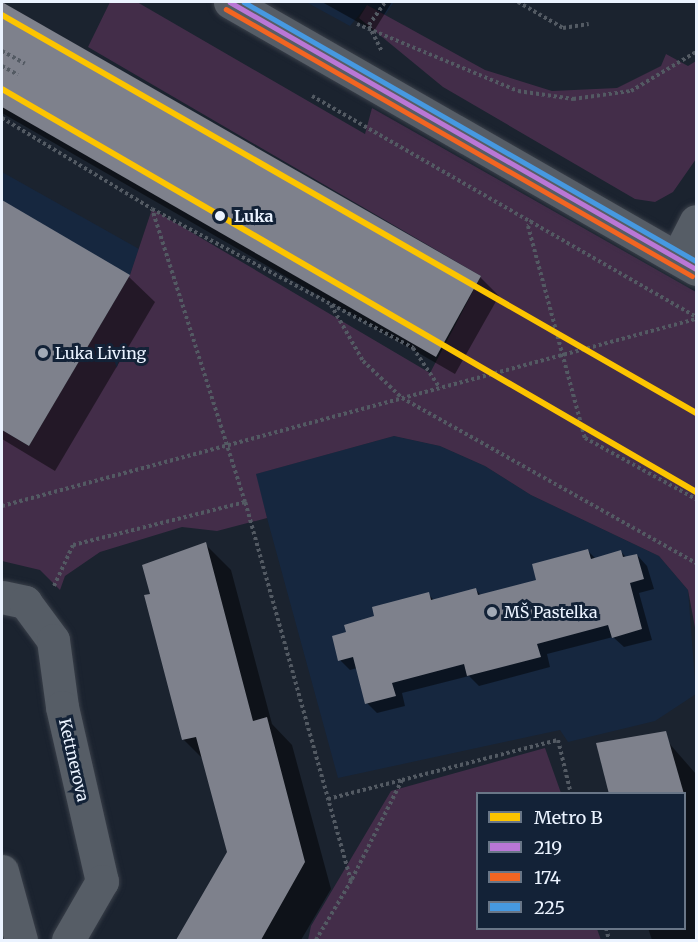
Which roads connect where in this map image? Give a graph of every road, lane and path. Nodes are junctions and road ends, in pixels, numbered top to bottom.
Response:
1 (230, 2) edge
2 (385, 2) edge
3 (518, 2) edge
4 (357, 24) dead end
5 (589, 24) dead end
6 (369, 25) junction
7 (2, 51) edge
8 (696, 52) edge
9 (381, 53) dead end
10 (25, 64) dead end
11 (2, 66) edge
12 (18, 75) dead end
13 (312, 96) dead end
14 (2, 118) edge
15 (152, 209) junction
16 (696, 221) edge
17 (528, 226) dead end
18 (687, 262) edge
19 (330, 304) junction
20 (696, 318) edge
21 (564, 354) junction
22 (440, 388) junction
23 (402, 398) junction
24 (224, 449) junction
25 (696, 499) edge
26 (244, 502) junction
27 (2, 506) edge
28 (696, 563) edge
29 (2, 597) edge
30 (40, 616) junction
31 (402, 780) junction
32 (571, 792) edge
33 (328, 799) junction
34 (2, 871) edge
35 (351, 881) junction
36 (21, 940) edge
37 (68, 940) edge
38 (316, 940) edge

1 - 18 street
2 - 6 path
3 - 5 path
4 - 6 path
6 - 8 path
6 - 9 path
7 - 10 path
11 - 12 path
13 - 20 path
14 - 15 path
15 - 19 path
15 - 24 path
16 - 18 street
17 - 21 path
19 - 22 path
19 - 23 path
20 - 21 path
21 - 22 path
21 - 25 path
22 - 23 path
23 - 24 path
23 - 28 path
24 - 26 path
24 - 27 path
26 - 30 path
26 - 33 path
29 - 30 street, Kettnerova
30 - 37 street, Kettnerova
31 - 32 path
31 - 33 path
31 - 35 path
33 - 35 path
34 - 36 street
35 - 38 path

